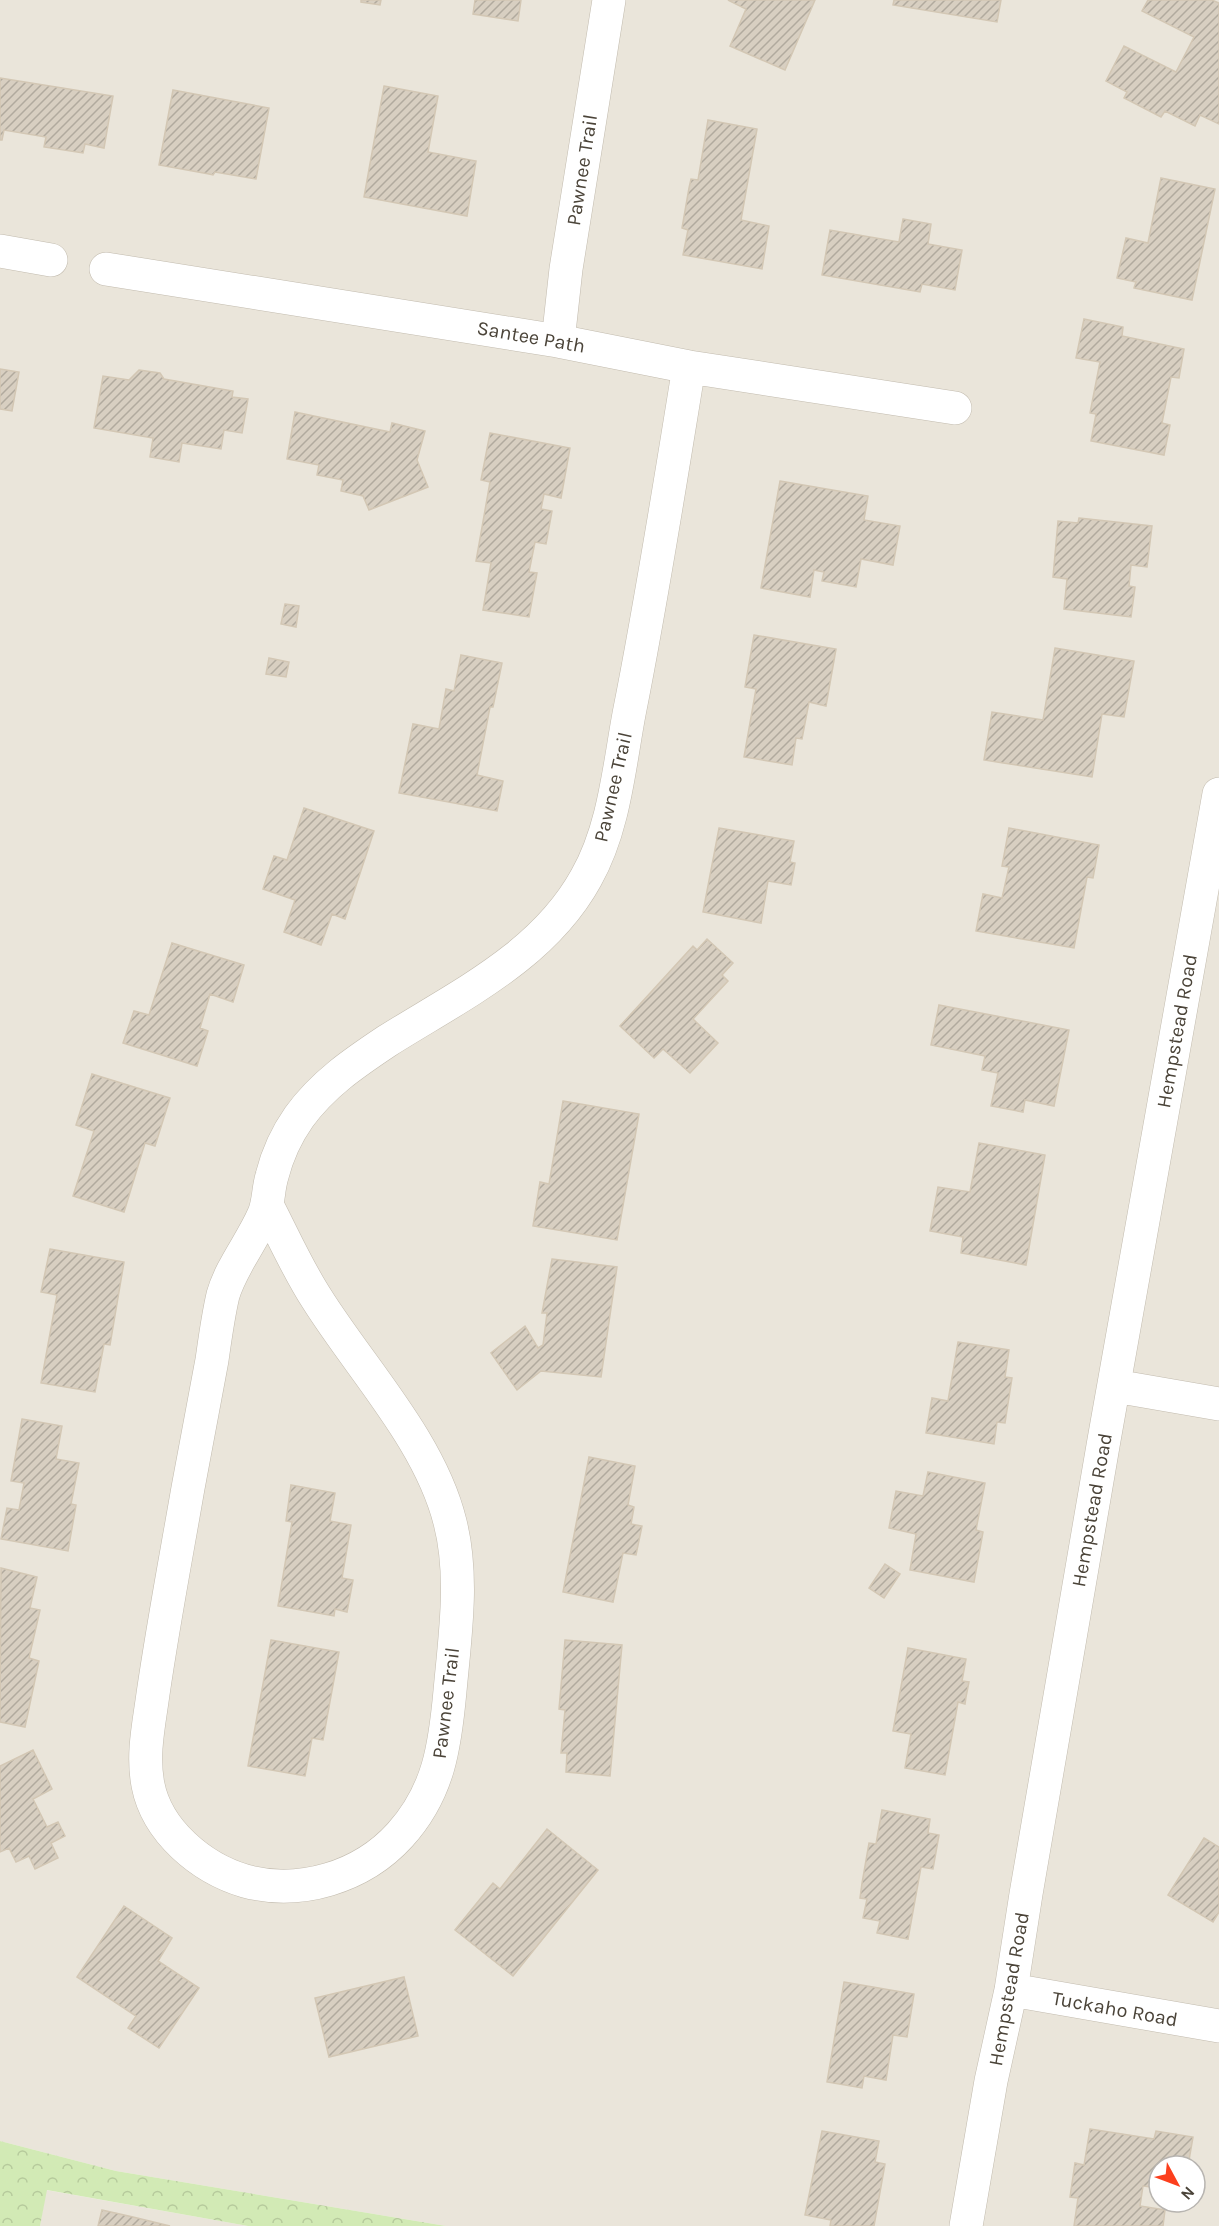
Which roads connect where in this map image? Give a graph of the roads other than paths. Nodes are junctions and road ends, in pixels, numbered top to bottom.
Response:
1 (609, 0) edge
2 (0, 251) edge
3 (51, 260) dead end
4 (106, 269) dead end
5 (558, 341) junction
6 (689, 367) junction
7 (955, 408) dead end
8 (1219, 794) edge
9 (268, 1207) junction
10 (1115, 1386) junction
11 (1219, 1404) edge
12 (1011, 1990) junction
13 (1219, 2026) edge
14 (966, 2226) edge

1 - 5 street, Pawnee Trail
2 - 3 street
4 - 5 street, Santee Path
5 - 6 street, Santee Path
6 - 7 street, Santee Path
6 - 9 street, Pawnee Trail
8 - 10 street, Hempstead Road
9 - 9 street, Pawnee Trail
10 - 11 street
10 - 12 street, Hempstead Road
12 - 13 street, Tuckaho Road
12 - 14 street, Hempstead Road

